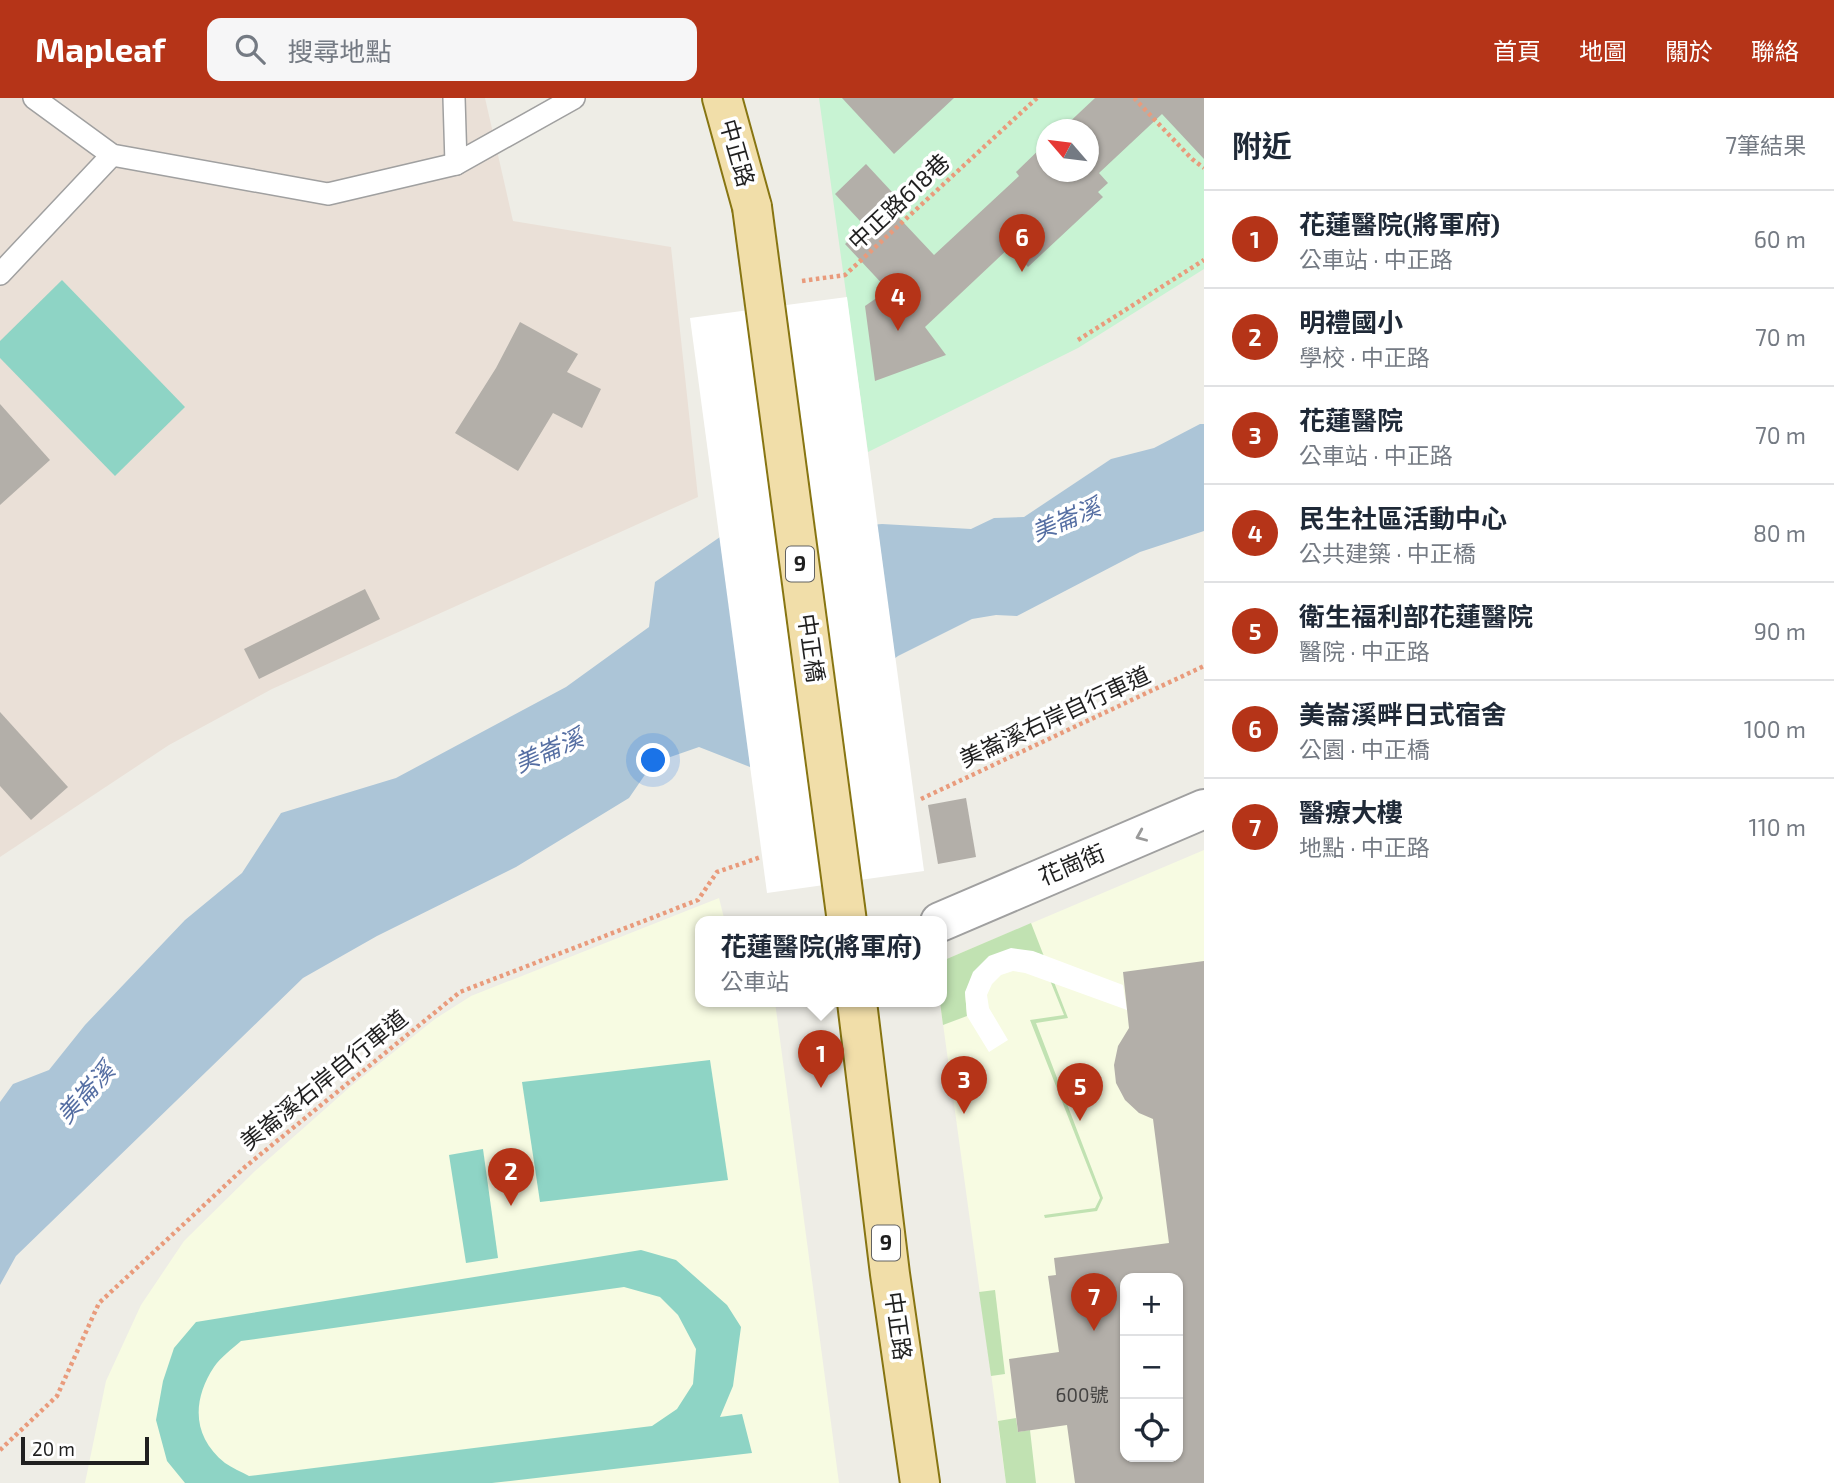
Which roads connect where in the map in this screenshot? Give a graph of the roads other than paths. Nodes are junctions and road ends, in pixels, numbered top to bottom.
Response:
1 (34, 98) edge
2 (454, 98) edge
3 (574, 98) edge
4 (722, 98) edge
5 (112, 155) junction
6 (456, 164) junction
7 (752, 207) joint
8 (0, 274) edge
9 (1204, 809) edge
10 (846, 916) edge
11 (947, 919) edge
12 (858, 1007) edge
13 (920, 1483) edge

1 - 5 lane
2 - 6 lane
3 - 6 lane
4 - 7 main road, 中正路 / 9
5 - 6 lane
5 - 8 lane
7 - 10 main road, 中正橋 / 9, bridge
9 -> 11 street, 花崗街
12 - 13 main road, 中正路 / 9

